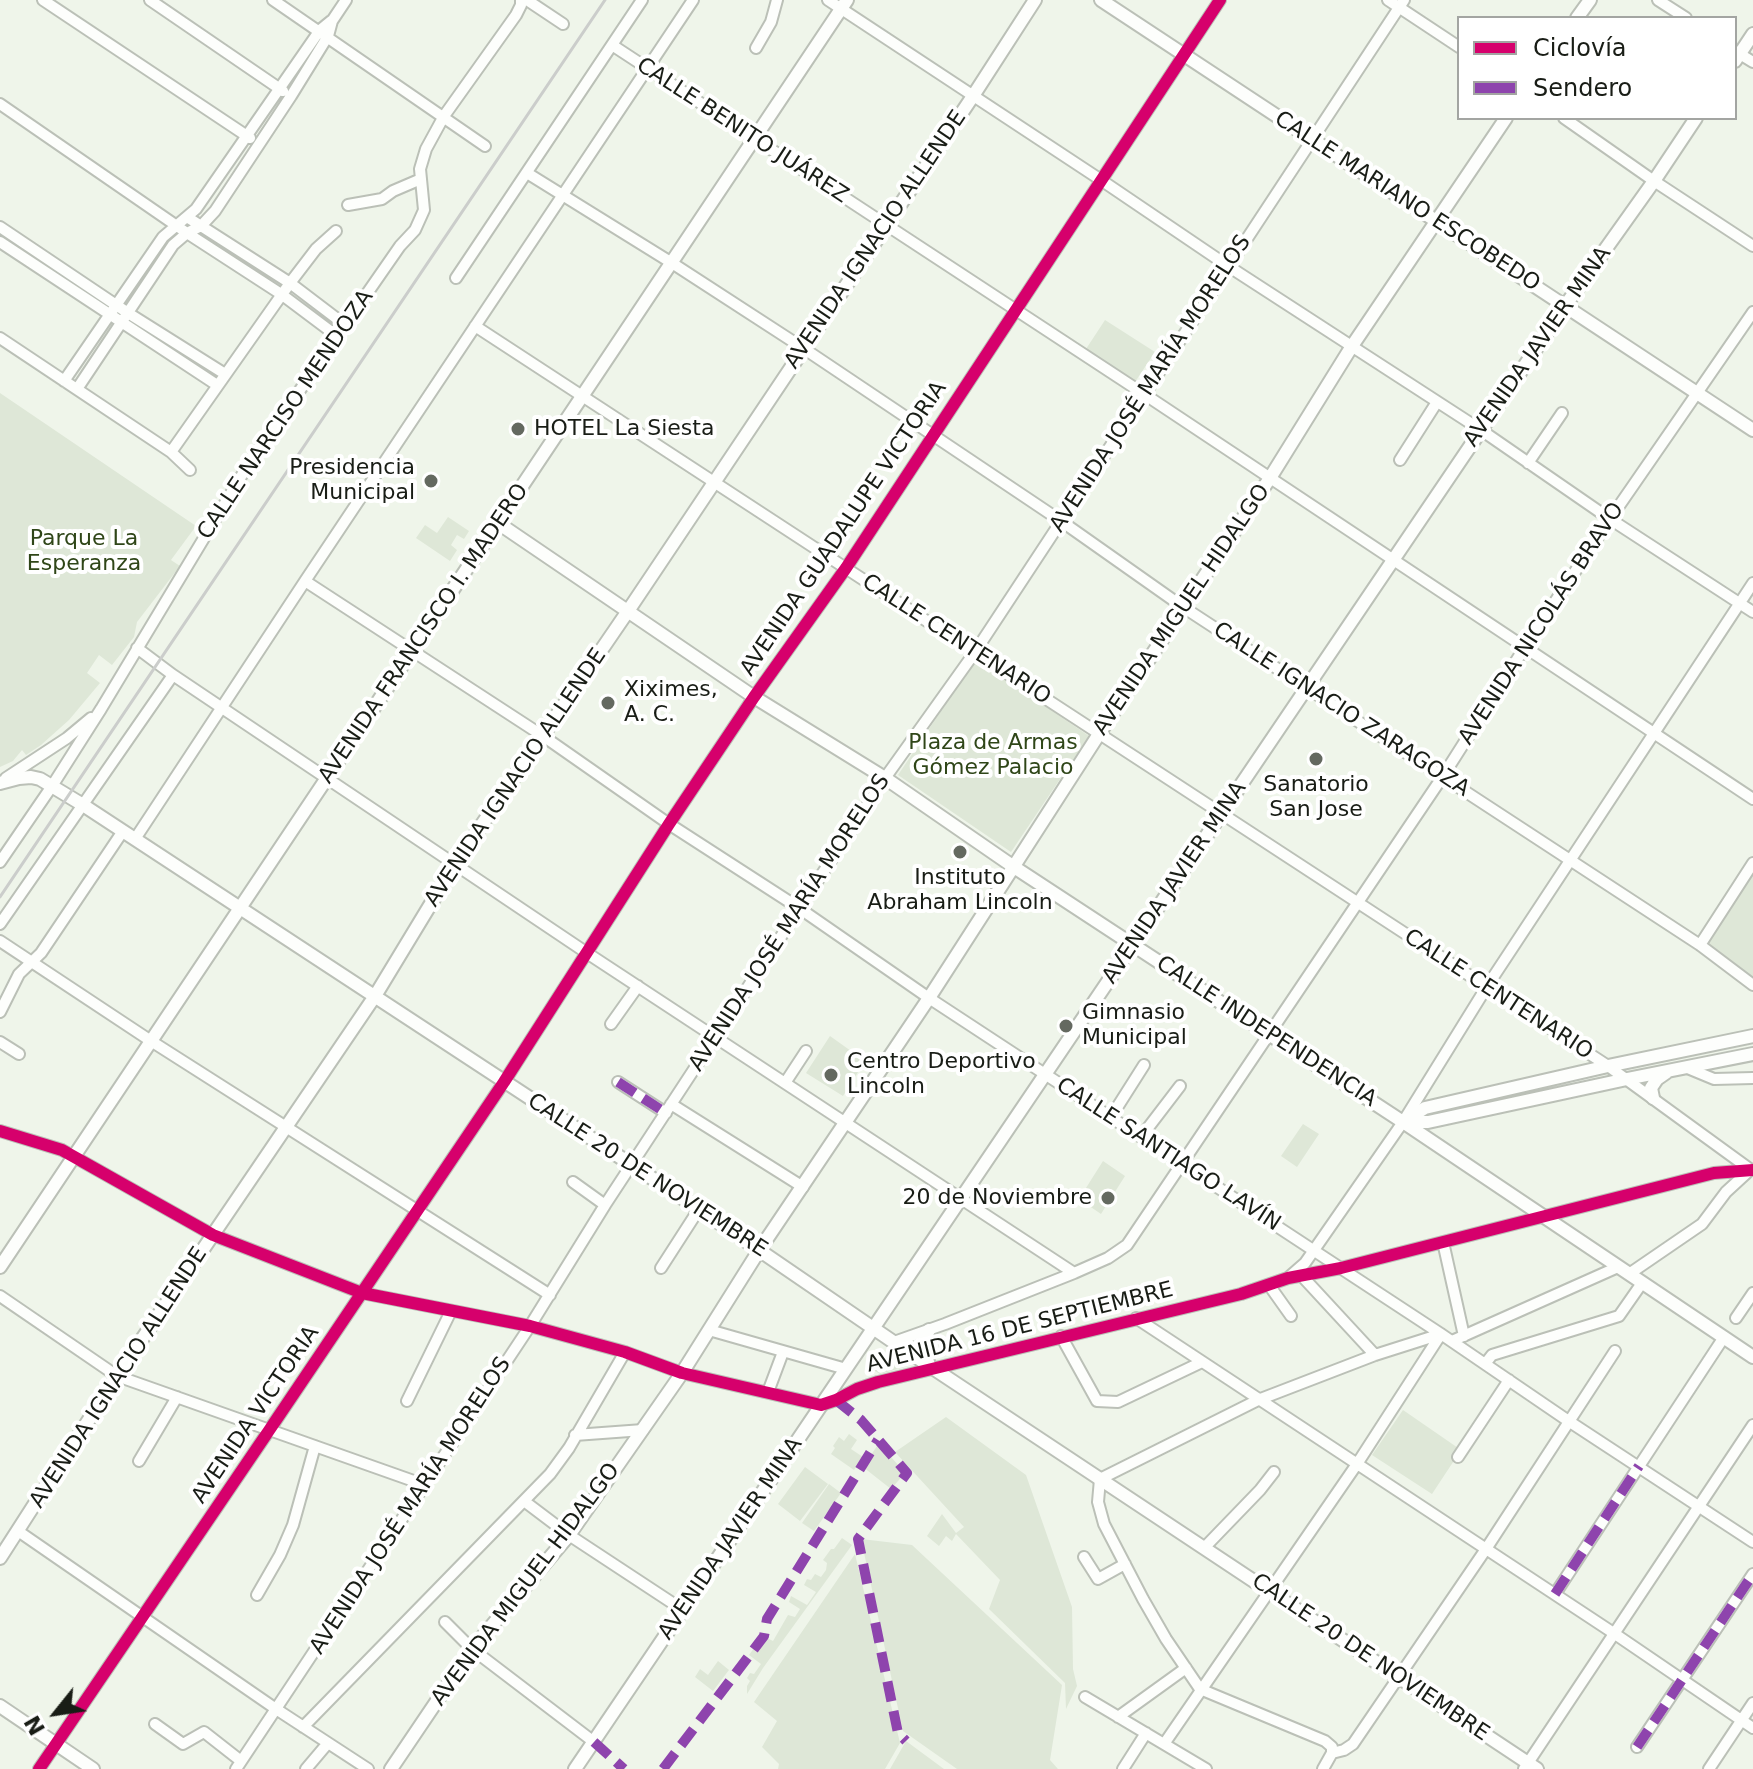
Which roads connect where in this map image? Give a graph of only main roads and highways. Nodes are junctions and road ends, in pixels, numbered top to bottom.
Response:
1 (1035, 0) edge
2 (1101, 0) edge
3 (844, 4) edge
4 (1753, 34) edge
5 (1737, 55) edge
6 (1505, 120) edge
7 (1695, 120) edge
8 (1437, 220) junction
9 (1565, 306) junction
10 (1753, 430) edge
11 (498, 523) junction
12 (628, 611) junction
13 (0, 783) edge
14 (1014, 867) junction
15 (240, 908) junction
16 (1133, 944) junction
17 (375, 996) junction
18 (1753, 1036) edge
19 (1753, 1054) edge
20 (1668, 1071) junction
21 (1580, 1073) junction
22 (1593, 1086) junction
23 (1653, 1098) road end
24 (1403, 1122) junction
25 (760, 1249) junction
26 (0, 1267) edge
27 (873, 1328) junction
28 (929, 1330) road end
29 (1753, 1357) edge
30 (932, 1367) junction
31 (0, 1558) edge
32 (0, 1706) edge
33 (1530, 1767) edge
34 (93, 1769) edge
35 (391, 1769) edge
36 (575, 1769) edge

1 - 12 main road, AVENIDA IGNACIO ALLENDE
2 - 8 main road, CALLE MARIANO ESCOBEDO
3 - 11 main road, AVENIDA FRANCISCO I. MADERO
4 - 5 main road
6 - 8 main road, AVENIDA MIGUEL HIDALGO
7 - 9 main road, AVENIDA JAVIER MINA
8 - 9 main road, CALLE MARIANO ESCOBEDO
8 - 14 main road, AVENIDA MIGUEL HIDALGO
9 - 10 main road, CALLE MARIANO ESCOBEDO
9 - 16 main road, AVENIDA JAVIER MINA
11 - 12 main road, CALLE INDEPENDENCIA
11 - 15 main road, AVENIDA FRANCISCO I. MADERO
12 - 14 main road, CALLE INDEPENDENCIA
12 - 17 main road, AVENIDA IGNACIO ALLENDE
13 - 15 main road, CALLE 20 DE NOVIEMBRE
14 - 16 main road, CALLE INDEPENDENCIA
14 - 25 main road, AVENIDA MIGUEL HIDALGO
15 - 17 main road, CALLE 20 DE NOVIEMBRE
15 - 26 main road, AVENIDA FRANCISCO I. MADERO
16 - 24 main road, CALLE INDEPENDENCIA
16 - 27 main road, AVENIDA JAVIER MINA
17 - 25 main road, CALLE 20 DE NOVIEMBRE
17 - 31 main road, AVENIDA IGNACIO ALLENDE
18 - 21 main road
19 - 20 main road
20 - 22 main road
20 - 23 main road
21 - 22 main road
21 - 24 main road
22 - 24 main road
24 - 29 main road, CALLE INDEPENDENCIA
25 - 27 main road, CALLE 20 DE NOVIEMBRE
25 - 35 main road, AVENIDA MIGUEL HIDALGO
27 - 30 main road, CALLE 20 DE NOVIEMBRE
27 - 36 main road, AVENIDA JAVIER MINA
28 - 30 main road
30 - 33 main road, CALLE 20 DE NOVIEMBRE
32 - 34 main road

